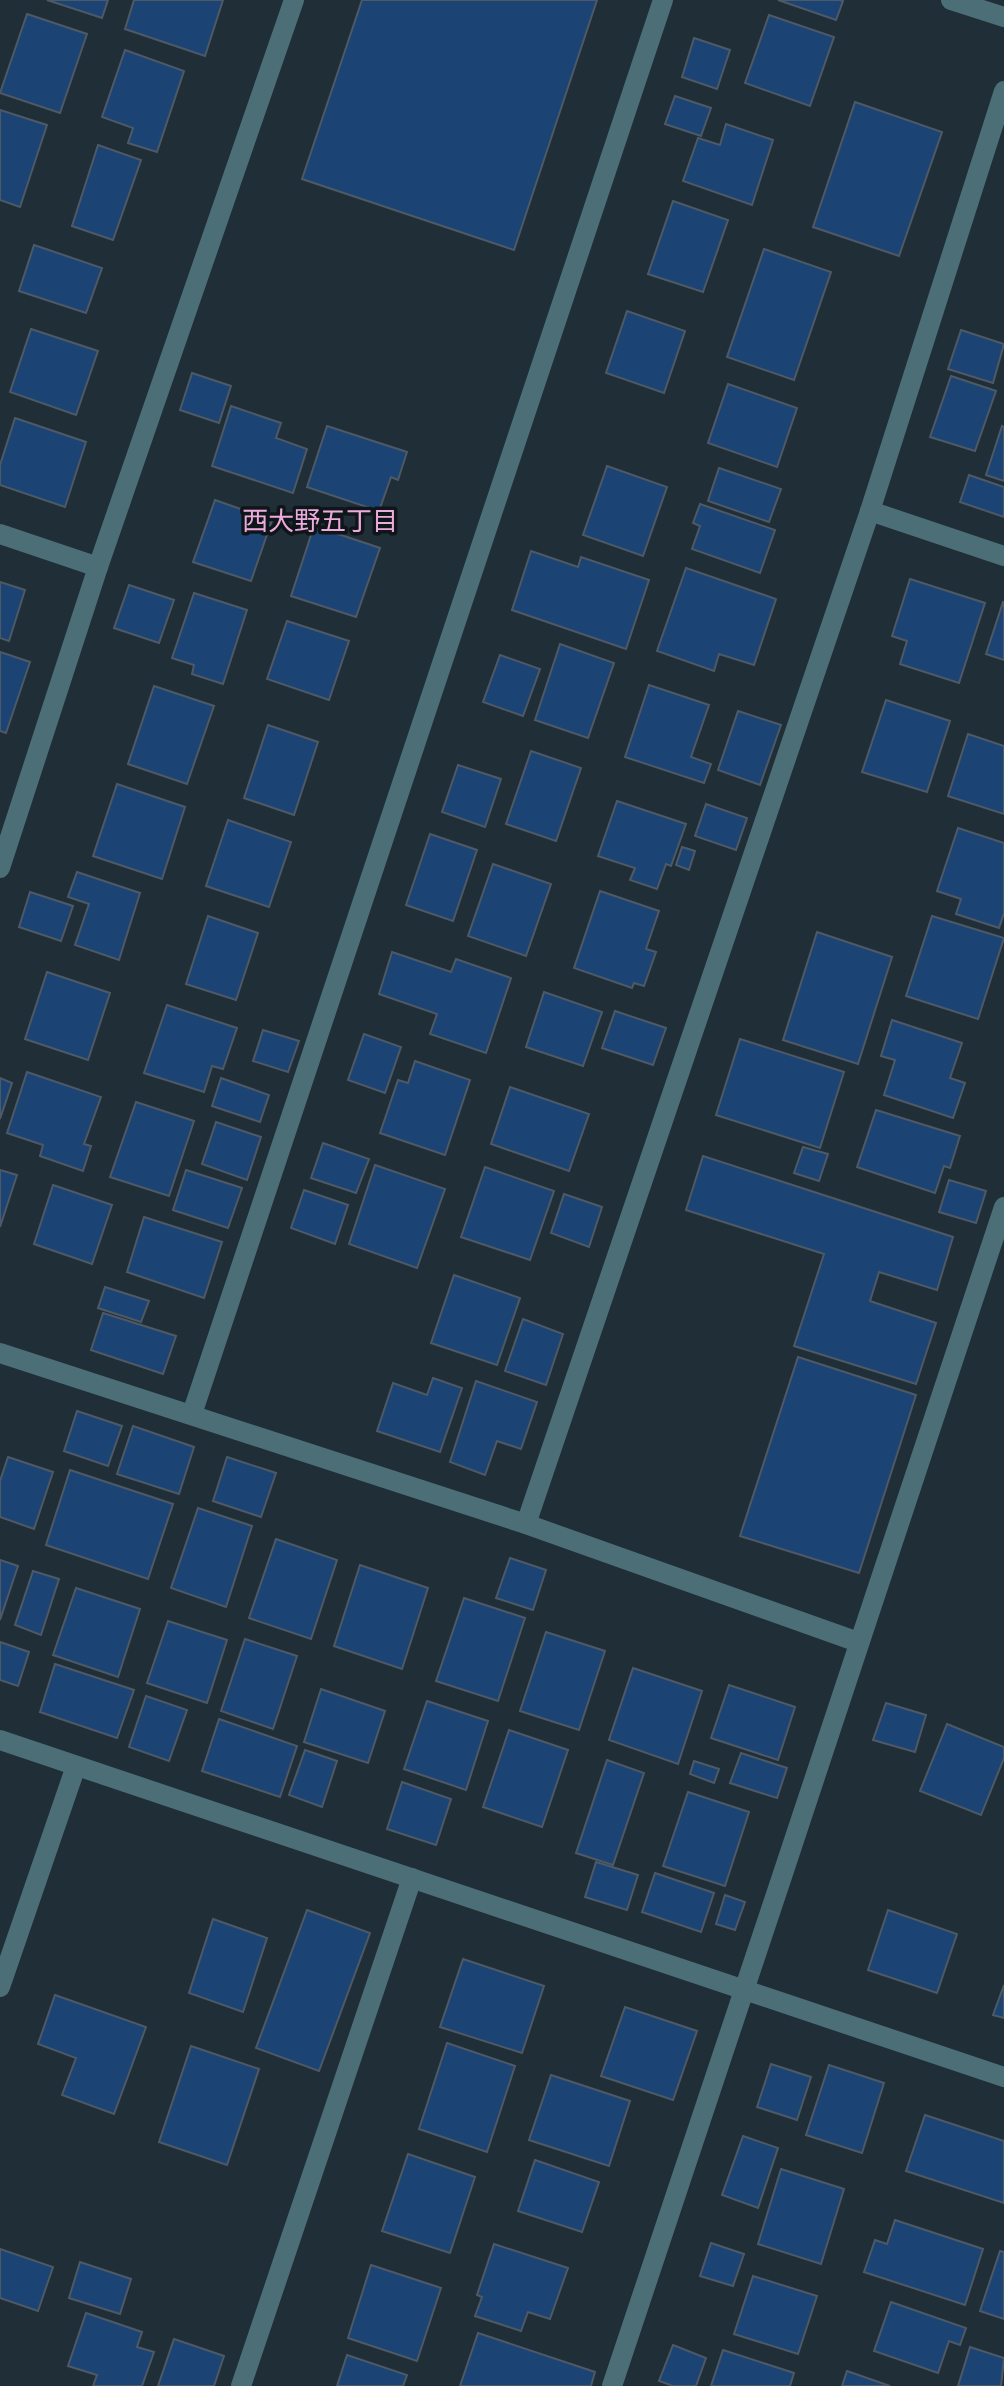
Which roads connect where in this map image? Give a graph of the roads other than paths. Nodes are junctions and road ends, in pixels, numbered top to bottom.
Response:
1 (294, 0) edge
2 (663, 0) edge
3 (951, 0) edge
4 (1004, 17) edge
5 (1004, 91) edge
6 (870, 511) junction
7 (0, 534) edge
8 (1004, 556) edge
9 (98, 567) junction
10 (0, 868) edge
11 (1004, 1207) edge
12 (0, 1353) edge
13 (192, 1414) junction
14 (526, 1524) junction
15 (858, 1642) junction
16 (0, 1740) edge
17 (76, 1766) junction
18 (412, 1878) junction
19 (0, 1987) edge
20 (746, 1989) junction
21 (1004, 2077) edge
22 (241, 2386) edge
23 (612, 2386) edge

1 - 9 street
2 - 13 street
3 - 4 street
5 - 6 street
6 - 8 street
6 - 14 street
7 - 9 street
9 - 10 street
11 - 15 street
12 - 13 street
13 - 14 street
14 - 15 street
15 - 20 street
16 - 17 street
17 - 18 street
17 - 19 street
18 - 20 street
18 - 22 street
20 - 21 street
20 - 23 street

